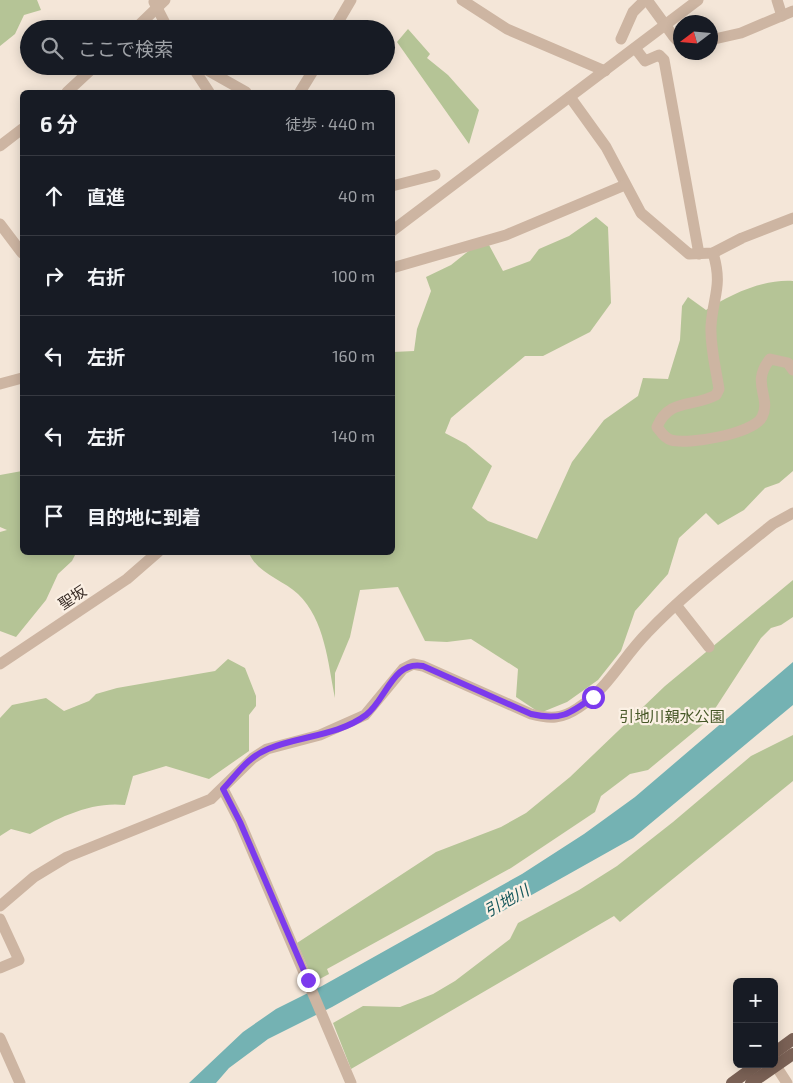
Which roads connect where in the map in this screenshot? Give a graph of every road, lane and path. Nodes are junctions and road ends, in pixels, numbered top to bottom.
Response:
1 (351, 0) edge
2 (462, 0) edge
3 (646, 0) edge
4 (698, 0) edge
5 (777, 0) edge
6 (158, 2) edge
7 (793, 11) edge
8 (782, 16) junction
9 (143, 20) edge
10 (165, 20) edge
11 (339, 20) edge
12 (666, 25) junction
13 (673, 34) edge
14 (718, 38) edge
15 (621, 39) dead end
16 (635, 48) junction
17 (605, 71) junction
18 (86, 75) edge
19 (198, 75) edge
20 (216, 75) edge
21 (310, 75) edge
22 (69, 90) edge
23 (208, 90) edge
24 (242, 90) edge
25 (301, 90) edge
26 (570, 97) junction
27 (20, 131) edge
28 (0, 146) edge
29 (435, 175) dead end
30 (395, 185) edge
31 (625, 185) junction
32 (793, 218) edge
33 (0, 224) edge
34 (395, 229) edge
35 (20, 250) edge
36 (713, 253) junction
37 (699, 254) junction
38 (395, 267) edge
39 (793, 370) edge
40 (20, 379) edge
41 (0, 384) edge
42 (793, 513) edge
43 (154, 555) edge
44 (676, 605) junction
45 (709, 647) dead end
46 (0, 664) edge
47 (223, 789) junction
48 (0, 906) edge
49 (0, 919) edge
50 (0, 968) edge
51 (0, 1038) edge
52 (793, 1039) edge
53 (778, 1050) edge
54 (793, 1054) edge
55 (778, 1065) edge
56 (753, 1068) edge
57 (773, 1068) edge
58 (777, 1068) edge
59 (20, 1083) edge
60 (351, 1083) edge
61 (732, 1083) edge
62 (751, 1083) edge
63 (787, 1083) edge

1 - 11 street
2 - 17 street
3 - 12 street
3 - 15 street
4 - 12 street
5 - 8 street
6 - 9 street
6 - 10 street
7 - 8 street
8 - 14 street
12 - 13 street
12 - 16 street
16 - 17 street
16 - 37 street
17 - 26 street
18 - 22 street
19 - 23 street
20 - 24 street
21 - 25 street
26 - 31 street
26 - 34 street
27 - 28 street
29 - 30 street
31 - 37 street
31 - 38 street
32 - 36 street
33 - 35 street
36 - 37 street
36 - 39 street
40 - 41 street
42 - 44 street
43 - 46 street, 聖坂
44 - 45 street
44 - 47 street
47 - 48 street
47 - 60 street
49 - 50 street
51 - 59 street
52 - 53 main road
54 - 55 main road
56 - 61 main road
57 - 62 main road
58 - 63 street

